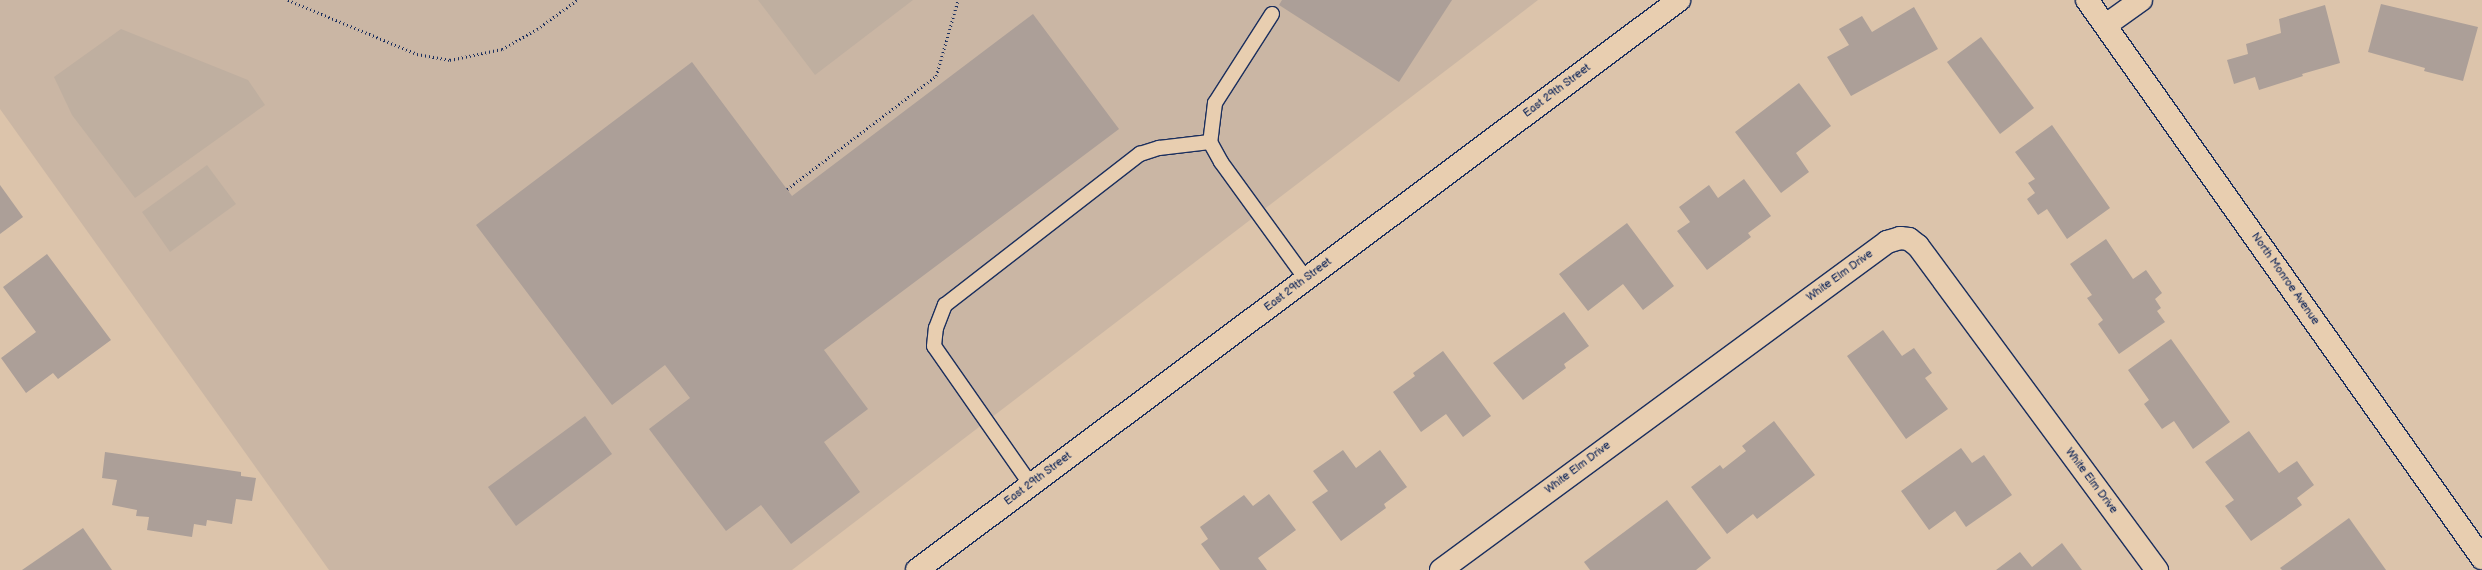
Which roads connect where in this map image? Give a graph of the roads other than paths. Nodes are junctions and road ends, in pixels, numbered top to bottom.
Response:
1 (1679, 0) edge
2 (2087, 0) edge
3 (2141, 0) edge
4 (1272, 14) dead end
5 (2106, 25) junction
6 (1210, 142) junction
7 (1306, 279) junction
8 (1031, 485) junction
9 (2482, 558) edge
10 (917, 570) edge
11 (1441, 570) edge
12 (2157, 570) edge

1 - 7 street, East 29th Street
2 - 5 street, North Monroe Avenue
3 - 5 street
4 - 6 lane
5 - 9 street, North Monroe Avenue
6 - 7 lane
6 - 8 lane
7 - 8 street, East 29th Street
8 - 10 street, East 29th Street
11 - 12 street, White Elm Drive

